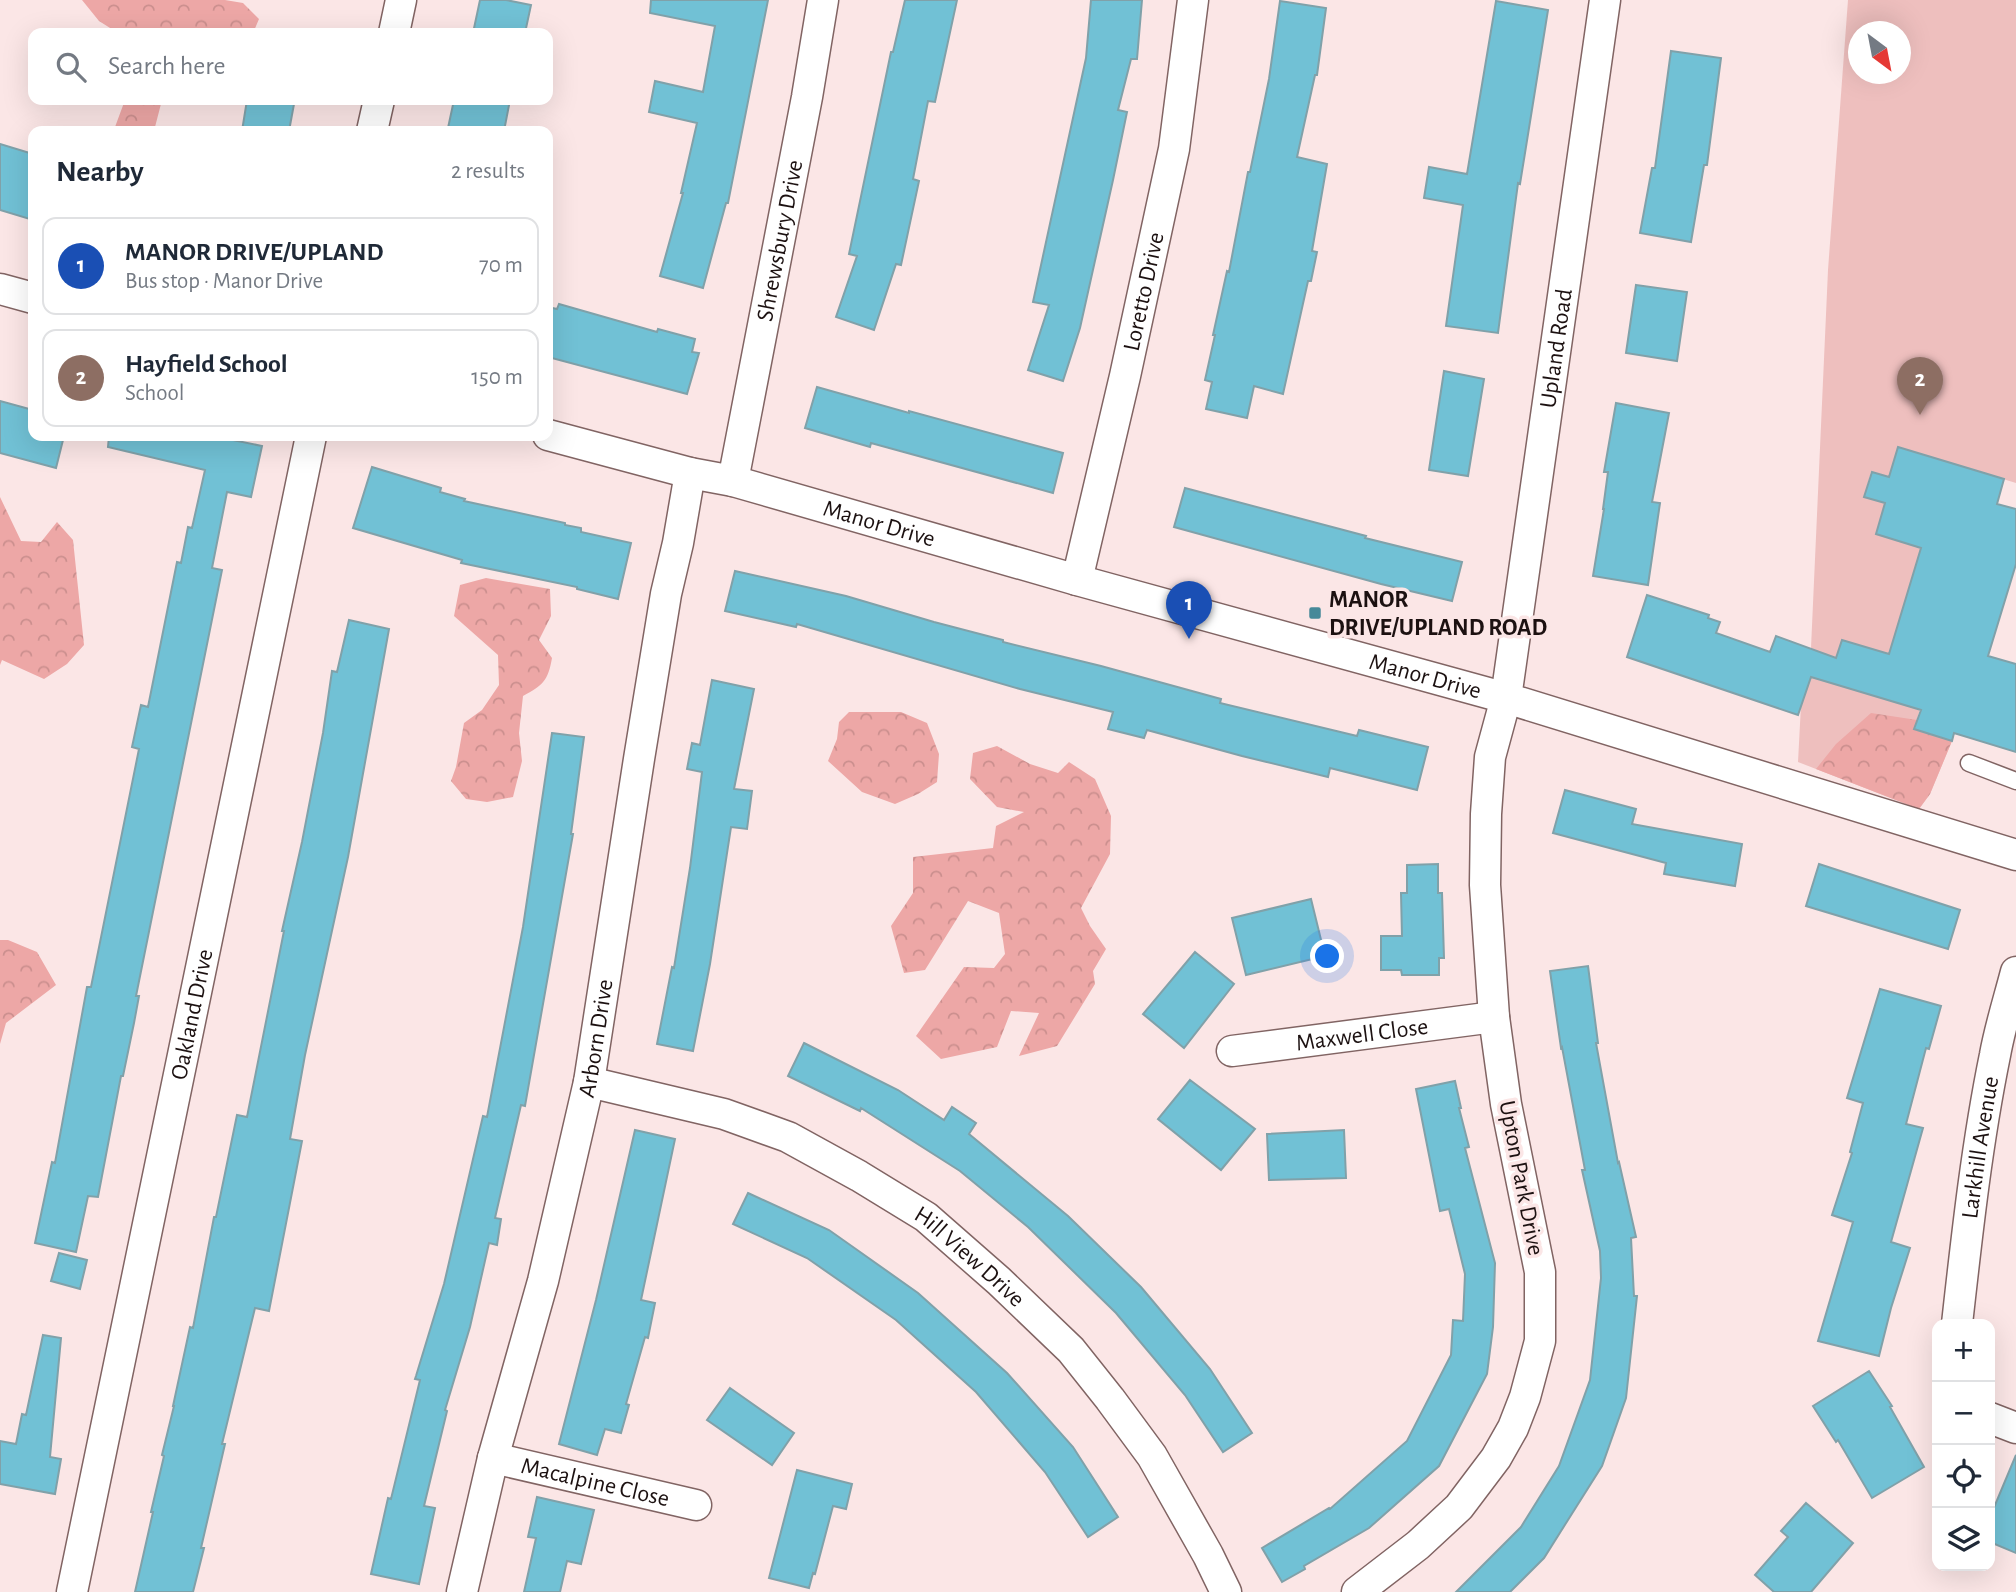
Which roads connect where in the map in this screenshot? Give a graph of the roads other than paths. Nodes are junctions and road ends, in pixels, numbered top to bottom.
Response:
1 (401, 0) edge
2 (823, 0) edge
3 (1193, 0) edge
4 (1605, 0) edge
5 (395, 28) edge
6 (378, 105) edge
7 (373, 126) edge
8 (0, 289) edge
9 (28, 297) edge
10 (553, 436) edge
11 (310, 441) edge
12 (690, 473) junction
13 (733, 481) junction
14 (1077, 580) junction
15 (1506, 698) junction
16 (1969, 763) dead end
17 (2016, 781) edge
18 (2016, 855) edge
19 (2016, 972) edge
20 (1494, 1017) junction
21 (1232, 1051) dead end
22 (589, 1082) junction
23 (1958, 1319) edge
24 (1995, 1420) edge
25 (2016, 1428) edge
26 (493, 1458) junction
27 (696, 1505) dead end
28 (72, 1592) edge
29 (462, 1592) edge
30 (1226, 1592) edge
31 (1357, 1592) edge

1 - 5 street
2 - 13 street, Shrewsbury Drive
3 - 14 street, Loretto Drive
4 - 15 street, Upland Road
6 - 7 street
8 - 9 street
10 - 12 street, Manor Drive
11 - 28 street, Oakland Drive
12 - 13 street, Manor Drive
12 - 22 street, Arborn Drive
13 - 14 street, Manor Drive
14 - 15 street, Manor Drive
15 - 18 street, Manor Drive
15 - 20 street, Upton Park Drive
16 - 17 lane
19 - 23 street, Larkhill Avenue
20 - 21 street, Maxwell Close
20 - 31 street, Upton Park Drive
22 - 26 street, Arborn Drive
22 - 30 street, Hill View Drive
24 - 25 street
26 - 27 street, Macalpine Close
26 - 29 street, Arborn Drive

